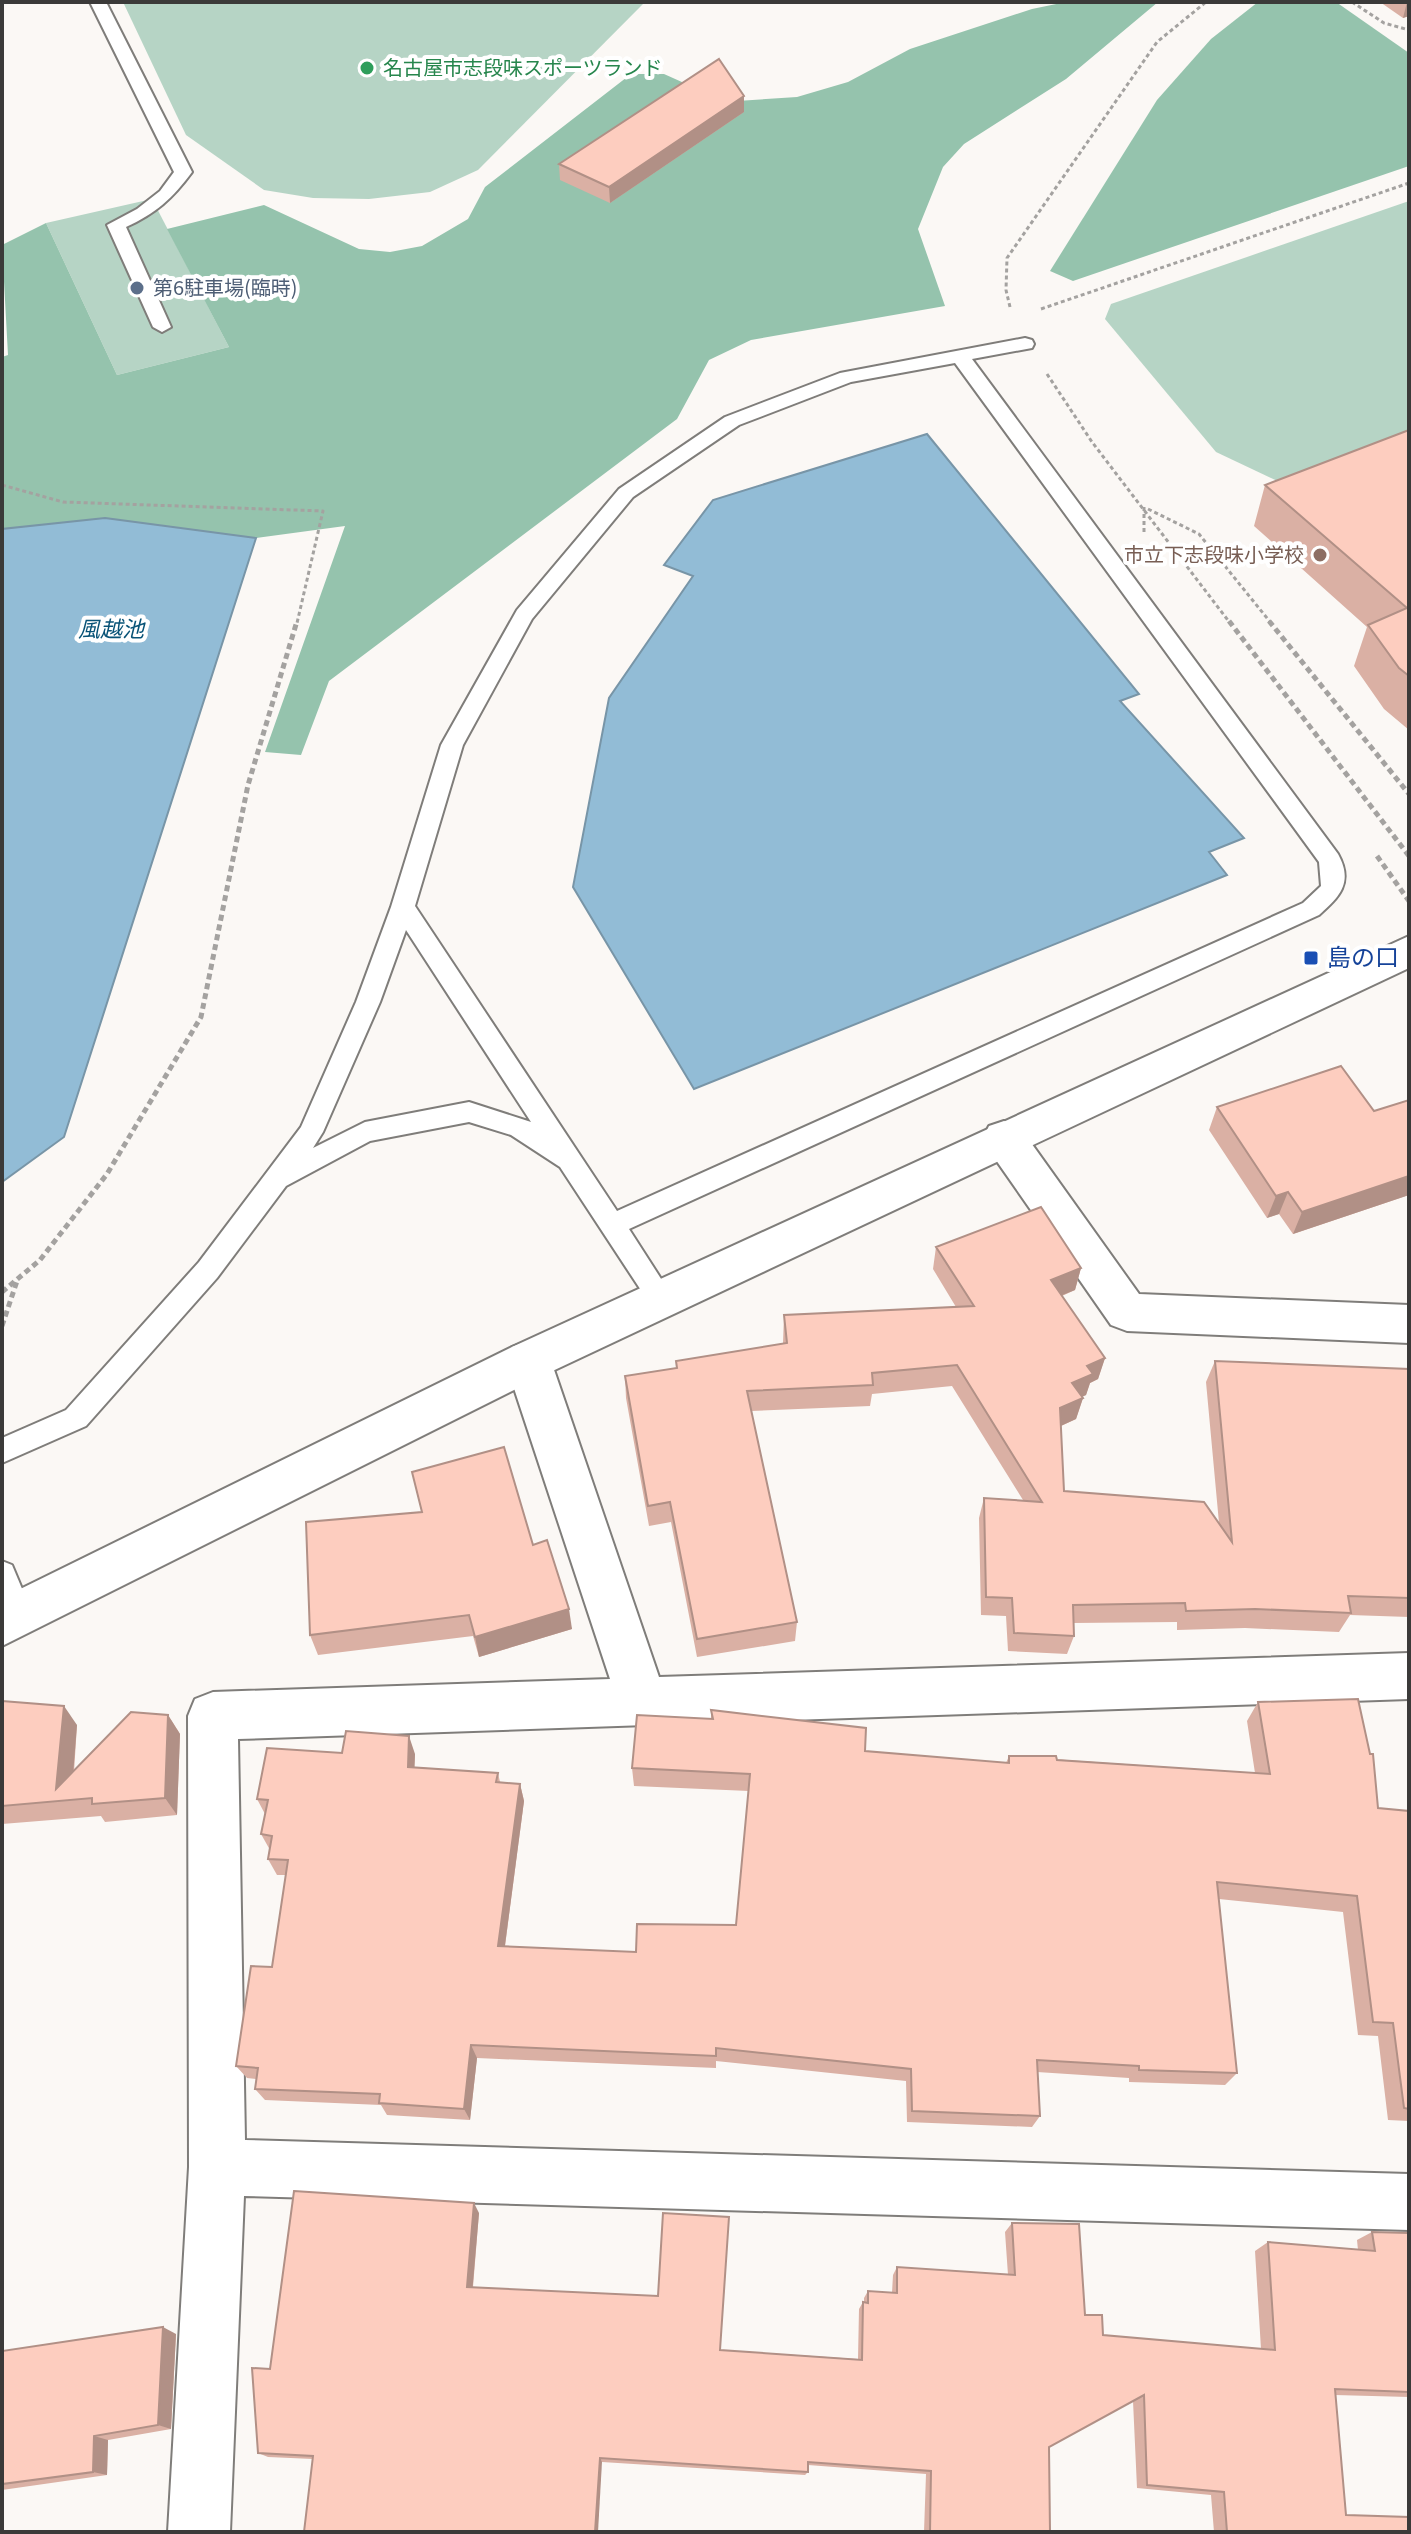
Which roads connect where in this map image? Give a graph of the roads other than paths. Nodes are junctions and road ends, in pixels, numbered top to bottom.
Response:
1 (98, 2) edge
2 (162, 327) dead end
3 (1025, 344) road end
4 (960, 356) junction
5 (403, 907) junction
6 (1409, 951) edge
7 (1004, 1138) junction
8 (575, 1166) junction
9 (275, 1181) junction
10 (613, 1225) junction
11 (661, 1299) junction
12 (1409, 1324) edge
13 (528, 1361) junction
14 (2, 1451) edge
15 (2, 1574) edge
16 (11, 1619) edge
17 (1409, 1676) edge
18 (642, 1701) junction
19 (217, 2167) junction
20 (1409, 2202) edge
21 (199, 2532) edge

1 - 2 lane
3 - 4 lane
4 - 5 lane
4 - 10 lane
5 - 8 lane
5 - 9 lane
6 - 7 street
7 - 11 street
7 - 12 street
8 - 9 lane
8 - 10 lane
9 - 14 lane
10 - 11 lane
11 - 13 street
13 - 16 street
13 - 18 street
15 - 16 lane
17 - 18 street
18 - 19 street
19 - 20 street
19 - 21 street

